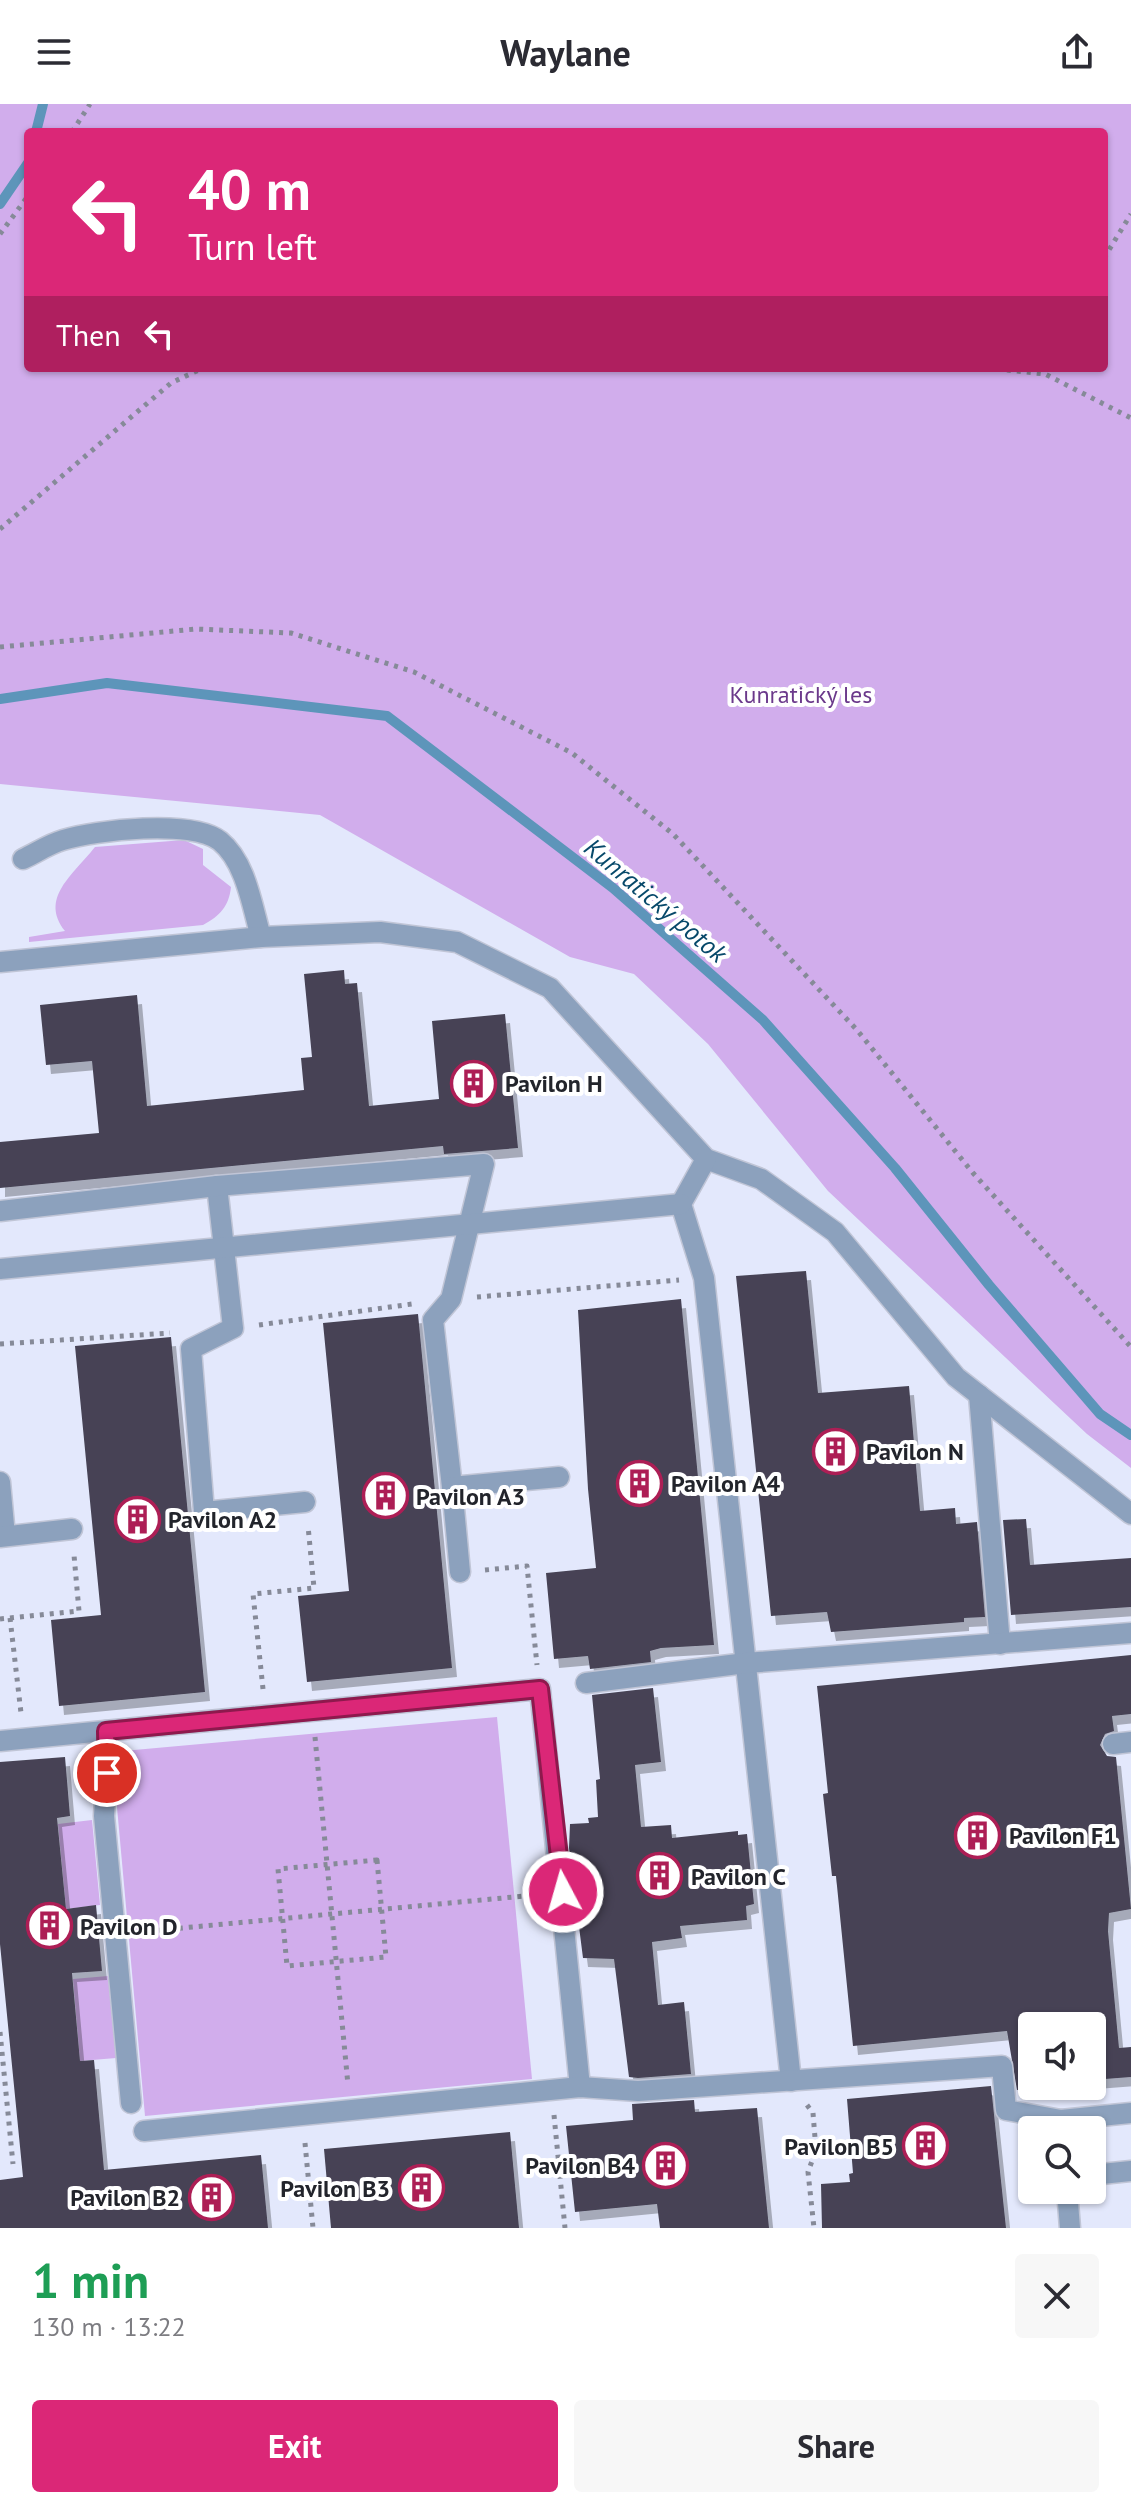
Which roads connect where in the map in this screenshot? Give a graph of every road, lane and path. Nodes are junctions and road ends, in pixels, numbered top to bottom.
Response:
1 (90, 104) edge
2 (75, 128) edge
3 (24, 201) edge
4 (1131, 214) edge
5 (0, 234) edge
6 (1108, 251) edge
7 (194, 372) edge
8 (1048, 372) edge
9 (1131, 418) edge
10 (0, 529) edge
11 (0, 647) edge
12 (23, 859) dead end
13 (261, 937) junction
14 (0, 962) edge
15 (706, 1159) junction
16 (217, 1186) junction
17 (681, 1204) junction
18 (0, 1211) edge
19 (472, 1224) junction
20 (224, 1247) junction
21 (0, 1269) edge
22 (704, 1278) junction
23 (451, 1299) junction
24 (233, 1328) junction
25 (186, 1332) dead end
26 (0, 1344) edge
27 (1131, 1347) edge
28 (979, 1395) junction
29 (559, 1477) dead end
30 (0, 1482) edge
31 (452, 1487) junction
32 (305, 1502) joint
33 (1131, 1514) edge
34 (72, 1529) joint
35 (3, 1537) edge
36 (460, 1572) joint
37 (10, 1618) junction
38 (0, 1619) edge
39 (1131, 1633) edge
40 (1000, 1644) junction
41 (746, 1663) junction
42 (538, 1675) dead end
43 (586, 1683) dead end
44 (265, 1702) dead end
45 (313, 1710) junction
46 (22, 1727) dead end
47 (106, 1731) junction
48 (0, 1741) edge
49 (328, 1864) junction
50 (563, 1892) junction
51 (382, 1909) junction
52 (333, 1913) junction
53 (283, 1918) junction
54 (114, 1934) junction
55 (338, 1961) junction
56 (0, 2032) edge
57 (791, 2081) junction
58 (580, 2087) junction
59 (131, 2103) dead end
60 (345, 2110) junction
61 (1131, 2113) edge
62 (554, 2115) dead end
63 (1028, 2116) edge
64 (1106, 2117) edge
65 (144, 2131) dead end
66 (305, 2138) dead end
67 (13, 2164) dead end
68 (1131, 2171) edge
69 (1106, 2174) edge
70 (1068, 2204) edge
71 (313, 2228) edge
72 (565, 2228) edge
73 (814, 2228) edge
74 (1070, 2228) edge

1 - 2 path
3 - 5 path
4 - 6 path
7 - 10 path
8 - 9 path
11 - 27 path
12 - 13 lane
13 - 14 lane
13 - 15 lane
15 - 17 lane
15 - 28 lane
16 - 18 lane
16 - 19 lane
16 - 20 lane
17 - 19 lane
17 - 22 lane
19 - 20 lane
19 - 23 lane
20 - 21 lane
20 - 24 lane
22 - 23 path
22 - 41 lane
23 - 24 path
23 - 31 lane
24 - 32 lane
25 - 26 path
28 - 33 lane
28 - 40 lane
29 - 31 lane
30 - 35 lane
31 - 36 lane
32 - 44 path
34 - 35 lane
34 - 37 path
36 - 42 path
37 - 38 path
37 - 46 path
39 - 40 lane
40 - 41 lane
41 - 43 lane
41 - 57 lane
45 - 47 lane
45 - 49 path
45 - 50 lane
47 - 48 lane
47 - 54 lane
49 - 51 path
49 - 52 path
49 - 53 path
50 - 51 path
50 - 58 lane
51 - 52 path
51 - 55 path
52 - 53 path
52 - 55 path
53 - 54 path
53 - 55 path
54 - 59 lane
55 - 60 path
56 - 67 path
57 - 58 lane
57 - 63 lane
57 - 73 path
58 - 60 lane
60 - 65 lane
61 - 64 lane
62 - 72 path
66 - 71 path
68 - 69 lane
70 - 74 lane

